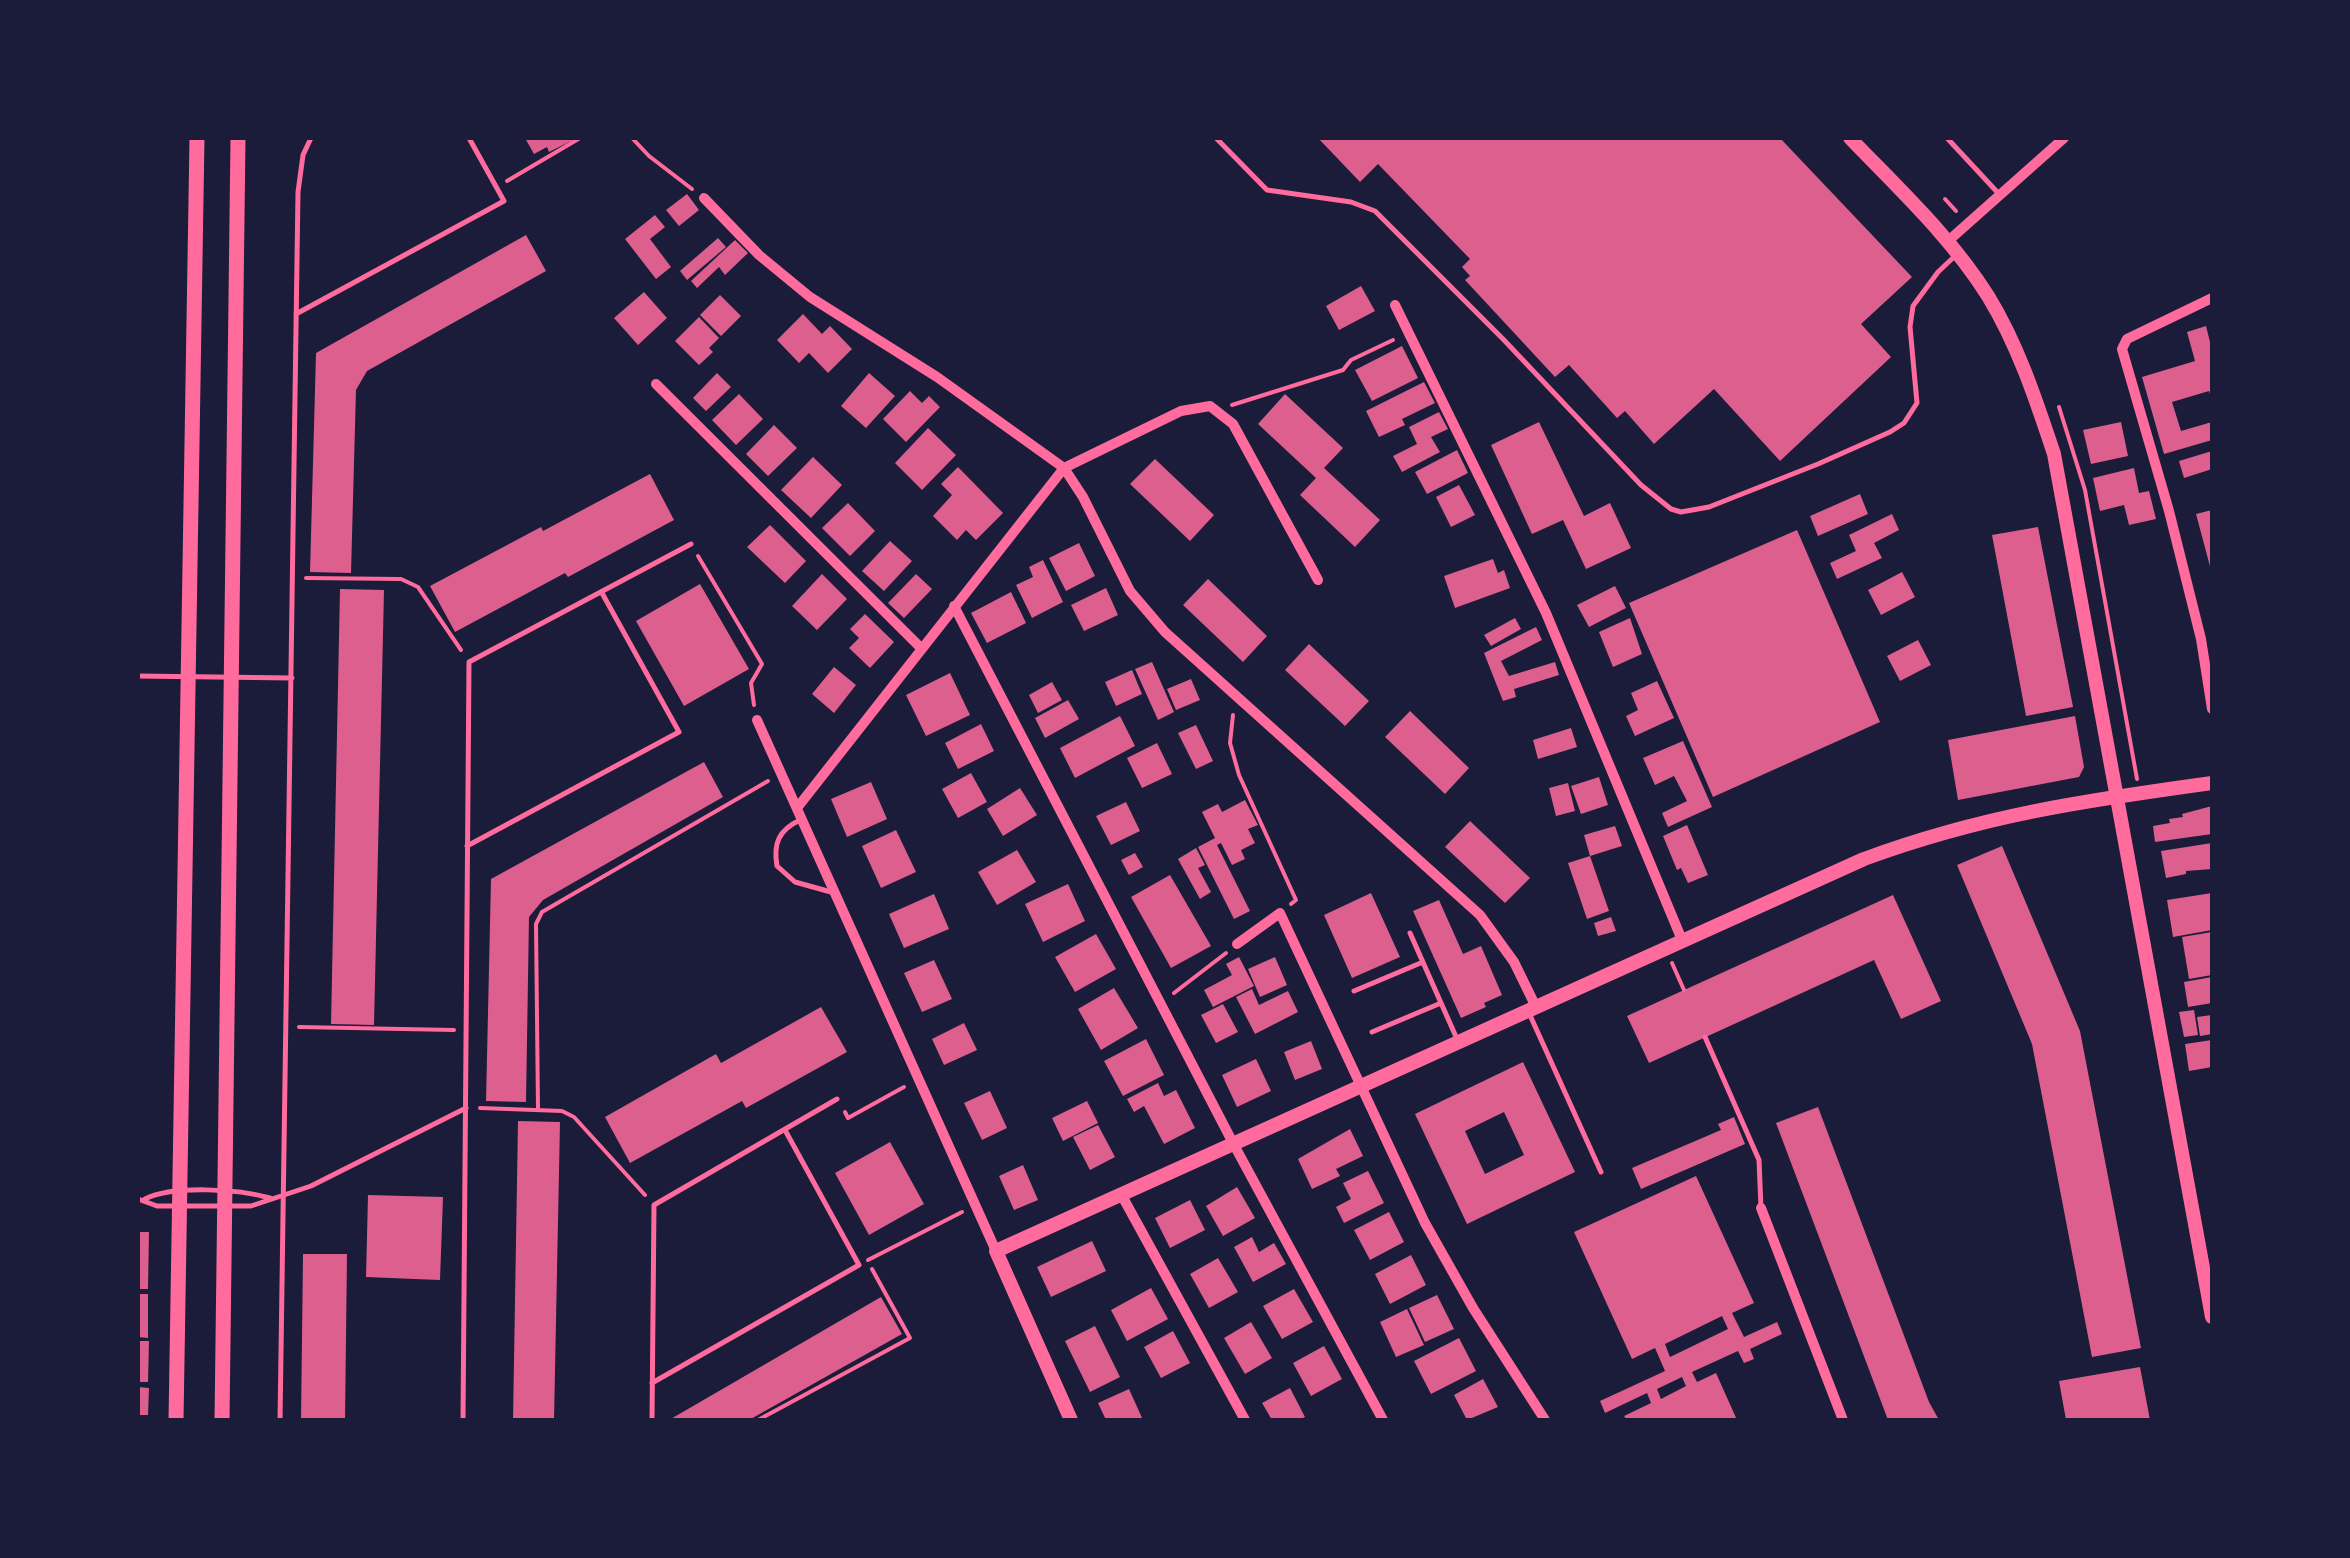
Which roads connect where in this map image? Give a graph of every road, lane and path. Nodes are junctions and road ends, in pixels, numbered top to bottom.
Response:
1 (197, 138) edge
2 (238, 138) edge
3 (312, 138) edge
4 (469, 138) edge
5 (580, 138) edge
6 (632, 138) edge
7 (1216, 138) edge
8 (1850, 138) edge
9 (1947, 138) edge
10 (2064, 138) edge
11 (495, 187) junction
12 (2000, 195) junction
13 (704, 198) joint
14 (1952, 248) junction
15 (2212, 298) edge
16 (1396, 305) dead end
17 (296, 314) junction
18 (1409, 332) junction
19 (656, 384) dead end
20 (1218, 410) junction
21 (1064, 468) junction
22 (691, 544) joint
23 (294, 578) junction
24 (1318, 580) dead end
25 (602, 592) junction
26 (954, 606) junction
27 (921, 648) junction
28 (469, 662) junction
29 (138, 676) edge
30 (190, 677) junction
31 (232, 677) junction
32 (292, 678) junction
33 (1236, 696) junction
34 (2212, 709) edge
35 (757, 720) joint
36 (782, 774) junction
37 (2212, 783) edge
38 (2117, 796) junction
39 (800, 814) junction
40 (467, 846) junction
41 (836, 893) junction
42 (1280, 913) junction
43 (1410, 933) dead end
44 (1682, 940) junction
45 (1237, 944) joint
46 (1665, 948) junction
47 (1423, 962) junction
48 (1684, 990) dead end
49 (1354, 991) dead end
50 (1160, 1003) junction
51 (1441, 1003) junction
52 (1532, 1008) junction
53 (287, 1026) junction
54 (464, 1030) junction
55 (1372, 1032) dead end
56 (1705, 1037) dead end
57 (1458, 1042) junction
58 (1360, 1087) junction
59 (897, 1091) dead end
60 (838, 1099) dead end
61 (466, 1108) junction
62 (538, 1110) junction
63 (848, 1118) dead end
64 (784, 1129) junction
65 (1233, 1143) junction
66 (1601, 1172) dead end
67 (1121, 1194) junction
68 (286, 1195) junction
69 (270, 1198) junction
70 (141, 1199) edge
71 (180, 1199) junction
72 (224, 1199) junction
73 (654, 1205) junction
74 (976, 1206) junction
75 (1762, 1208) joint
76 (996, 1251) junction
77 (2212, 1317) edge
78 (652, 1383) junction
79 (176, 1420) edge
80 (222, 1420) edge
81 (280, 1420) edge
82 (462, 1420) edge
83 (652, 1420) edge
84 (758, 1420) edge
85 (1071, 1420) edge
86 (1245, 1420) edge
87 (1384, 1420) edge
88 (1545, 1420) edge
89 (1844, 1420) edge

1 - 30 main road
2 - 31 main road
3 - 17 lane
4 - 11 lane
5 - 11 path
6 - 13 path
7 - 14 lane
8 - 14 street
9 - 12 lane
10 - 12 street
11 - 17 lane
12 - 14 street
13 - 21 street
14 - 38 street
15 - 34 street
16 - 18 street
17 - 23 lane
18 - 20 path
18 - 44 street
19 - 27 street
20 - 21 street
20 - 24 street
21 - 26 street
21 - 33 street
22 - 25 lane
22 - 35 path
23 - 28 path
23 - 32 lane
25 - 28 lane
25 - 40 lane
26 - 27 street
26 - 50 street
27 - 39 street
28 - 40 lane
29 - 30 lane
30 - 31 lane
30 - 71 main road
31 - 32 lane
31 - 72 main road
32 - 53 lane
33 - 42 path
33 - 52 street
35 - 36 street
36 - 39 street
36 - 62 path
37 - 38 street
38 - 44 street
38 - 77 street
39 - 41 street
39 - 41 lane
40 - 54 lane
41 - 74 street
42 - 45 street
42 - 58 street
43 - 47 lane
44 - 46 street
45 - 50 path
46 - 48 path
46 - 52 street
47 - 49 lane
47 - 51 lane
50 - 65 street
51 - 55 lane
51 - 57 lane
52 - 57 street
52 - 66 lane
53 - 54 path
53 - 68 lane
54 - 61 lane
56 - 75 lane
57 - 58 street
58 - 65 street
58 - 88 street
59 - 63 path
60 - 64 lane
61 - 62 path
61 - 68 lane
61 - 82 lane
62 - 73 path
64 - 73 lane
64 - 78 lane
65 - 67 street
65 - 87 street
67 - 76 street
67 - 86 street
68 - 69 lane
68 - 81 lane
69 - 72 lane
69 - 72 lane
70 - 71 lane
70 - 71 lane
71 - 72 lane
71 - 72 lane
71 - 79 main road
72 - 80 main road
73 - 78 lane
74 - 76 street
74 - 84 path
75 - 89 street
76 - 85 street
78 - 83 lane

